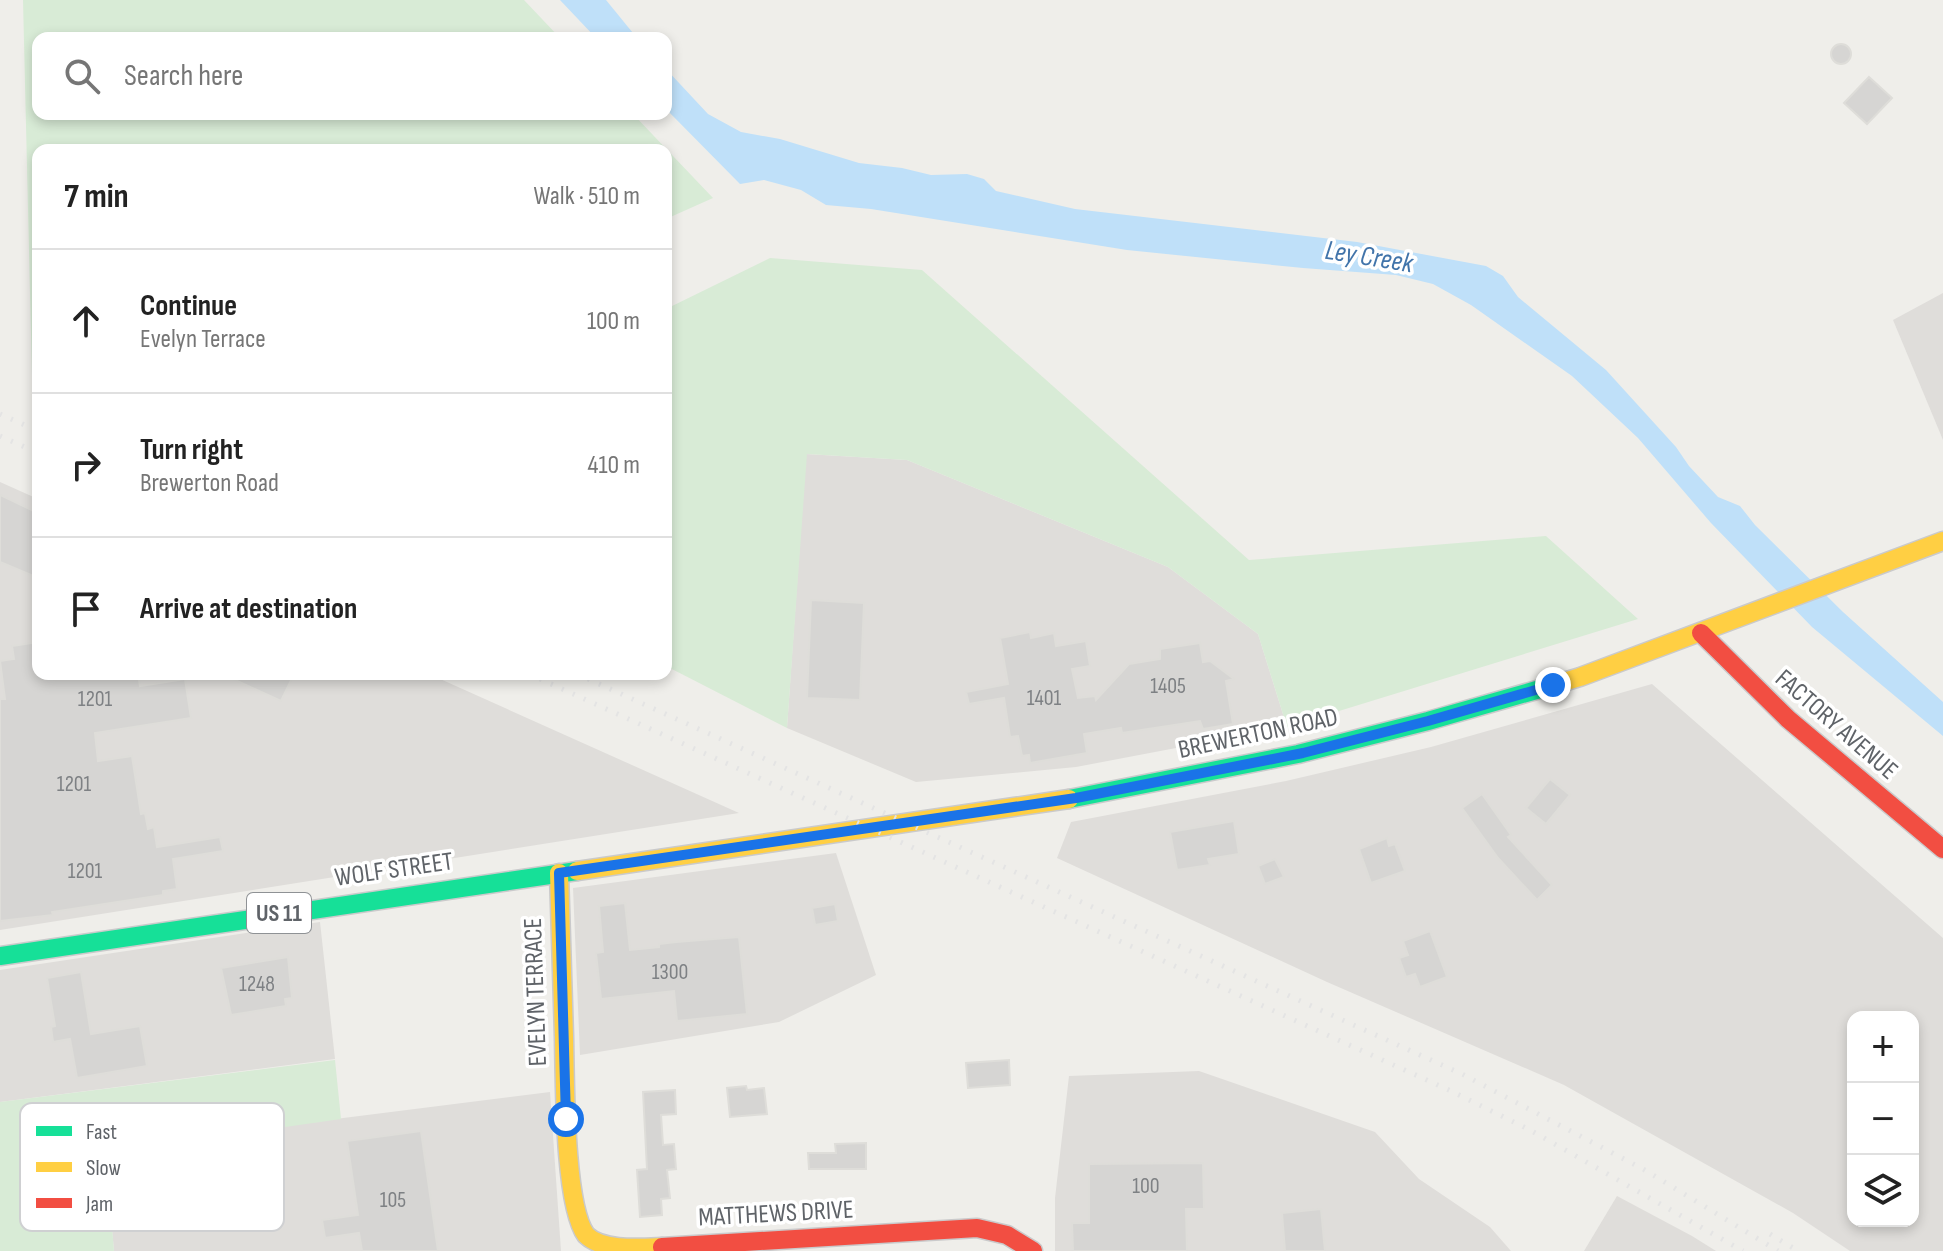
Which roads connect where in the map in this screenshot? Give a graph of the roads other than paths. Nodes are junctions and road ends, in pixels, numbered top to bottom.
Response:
1 (1943, 541) edge
2 (1701, 633) junction
3 (1943, 849) edge
4 (559, 873) junction
5 (0, 956) edge
6 (574, 1205) joint
7 (1033, 1251) edge

1 - 2 main road, BREWERTON ROAD / US 11
2 - 3 main road, FACTORY AVENUE
2 - 4 main road, BREWERTON ROAD / US 11
4 - 5 main road, WOLF STREET / US 11
4 - 6 main road, EVELYN TERRACE
6 - 7 main road, MATTHEWS DRIVE

